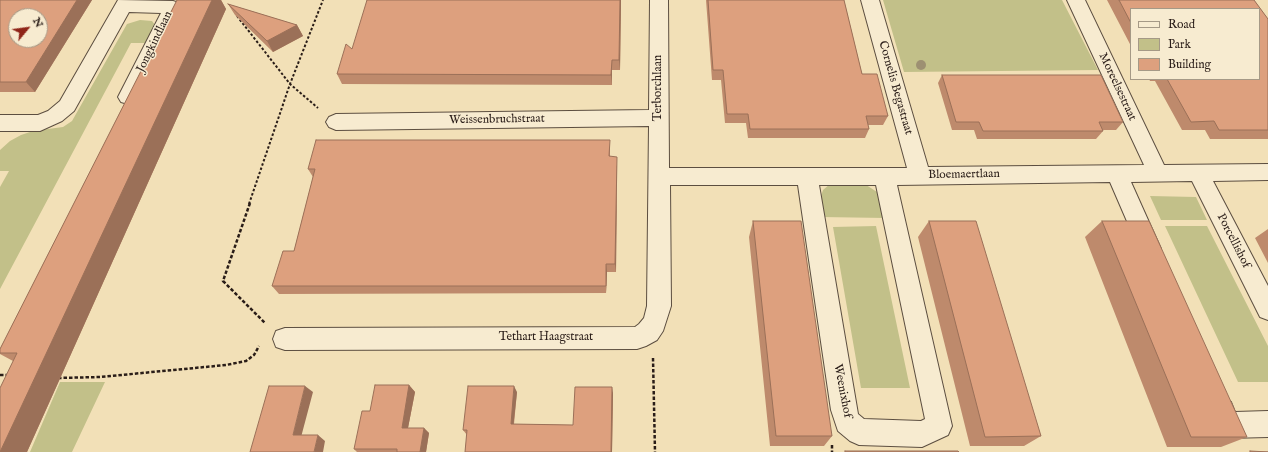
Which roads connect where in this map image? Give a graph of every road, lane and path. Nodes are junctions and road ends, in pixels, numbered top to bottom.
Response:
1 (322, 0) edge
2 (659, 0) edge
3 (870, 0) edge
4 (1076, 0) edge
5 (126, 3) edge
6 (235, 13) edge
7 (290, 84) junction
8 (120, 114) edge
9 (659, 118) junction
10 (336, 122) joint
11 (2, 125) edge
12 (1268, 172) edge
13 (1158, 173) junction
14 (1198, 173) junction
15 (1117, 174) junction
16 (807, 176) junction
17 (885, 176) junction
18 (920, 176) junction
19 (659, 177) junction
20 (1158, 267) edge
21 (1268, 309) edge
22 (642, 335) junction
23 (274, 339) junction
24 (0, 375) edge
25 (14, 376) edge
26 (51, 378) dead end
27 (1212, 389) edge
28 (1268, 424) edge
29 (656, 452) edge

1 - 7 path
2 - 9 street, Terborchlaan
3 - 18 street, Cornelis Begastraat
4 - 13 street, Moreelsestraat
5 - 8 street, Jongkindlaan
5 - 11 street, Jongkindlaan
6 - 7 path
7 - 10 path
7 - 23 path
9 - 10 street, Weissenbruchstraat
9 - 19 street, Terborchlaan
12 - 14 street, Bloemaertlaan
13 - 14 street, Bloemaertlaan
13 - 15 street, Bloemaertlaan
14 - 21 street, Porcellishof
15 - 18 street, Bloemaertlaan
15 - 20 street
16 - 17 street, Bloemaertlaan
16 - 17 street, Weenixhof
16 - 19 street, Bloemaertlaan
17 - 18 street, Bloemaertlaan
19 - 22 street
22 - 23 street, Tethart Haagstraat
22 - 29 path
23 - 26 path
24 - 25 path
27 - 28 street

